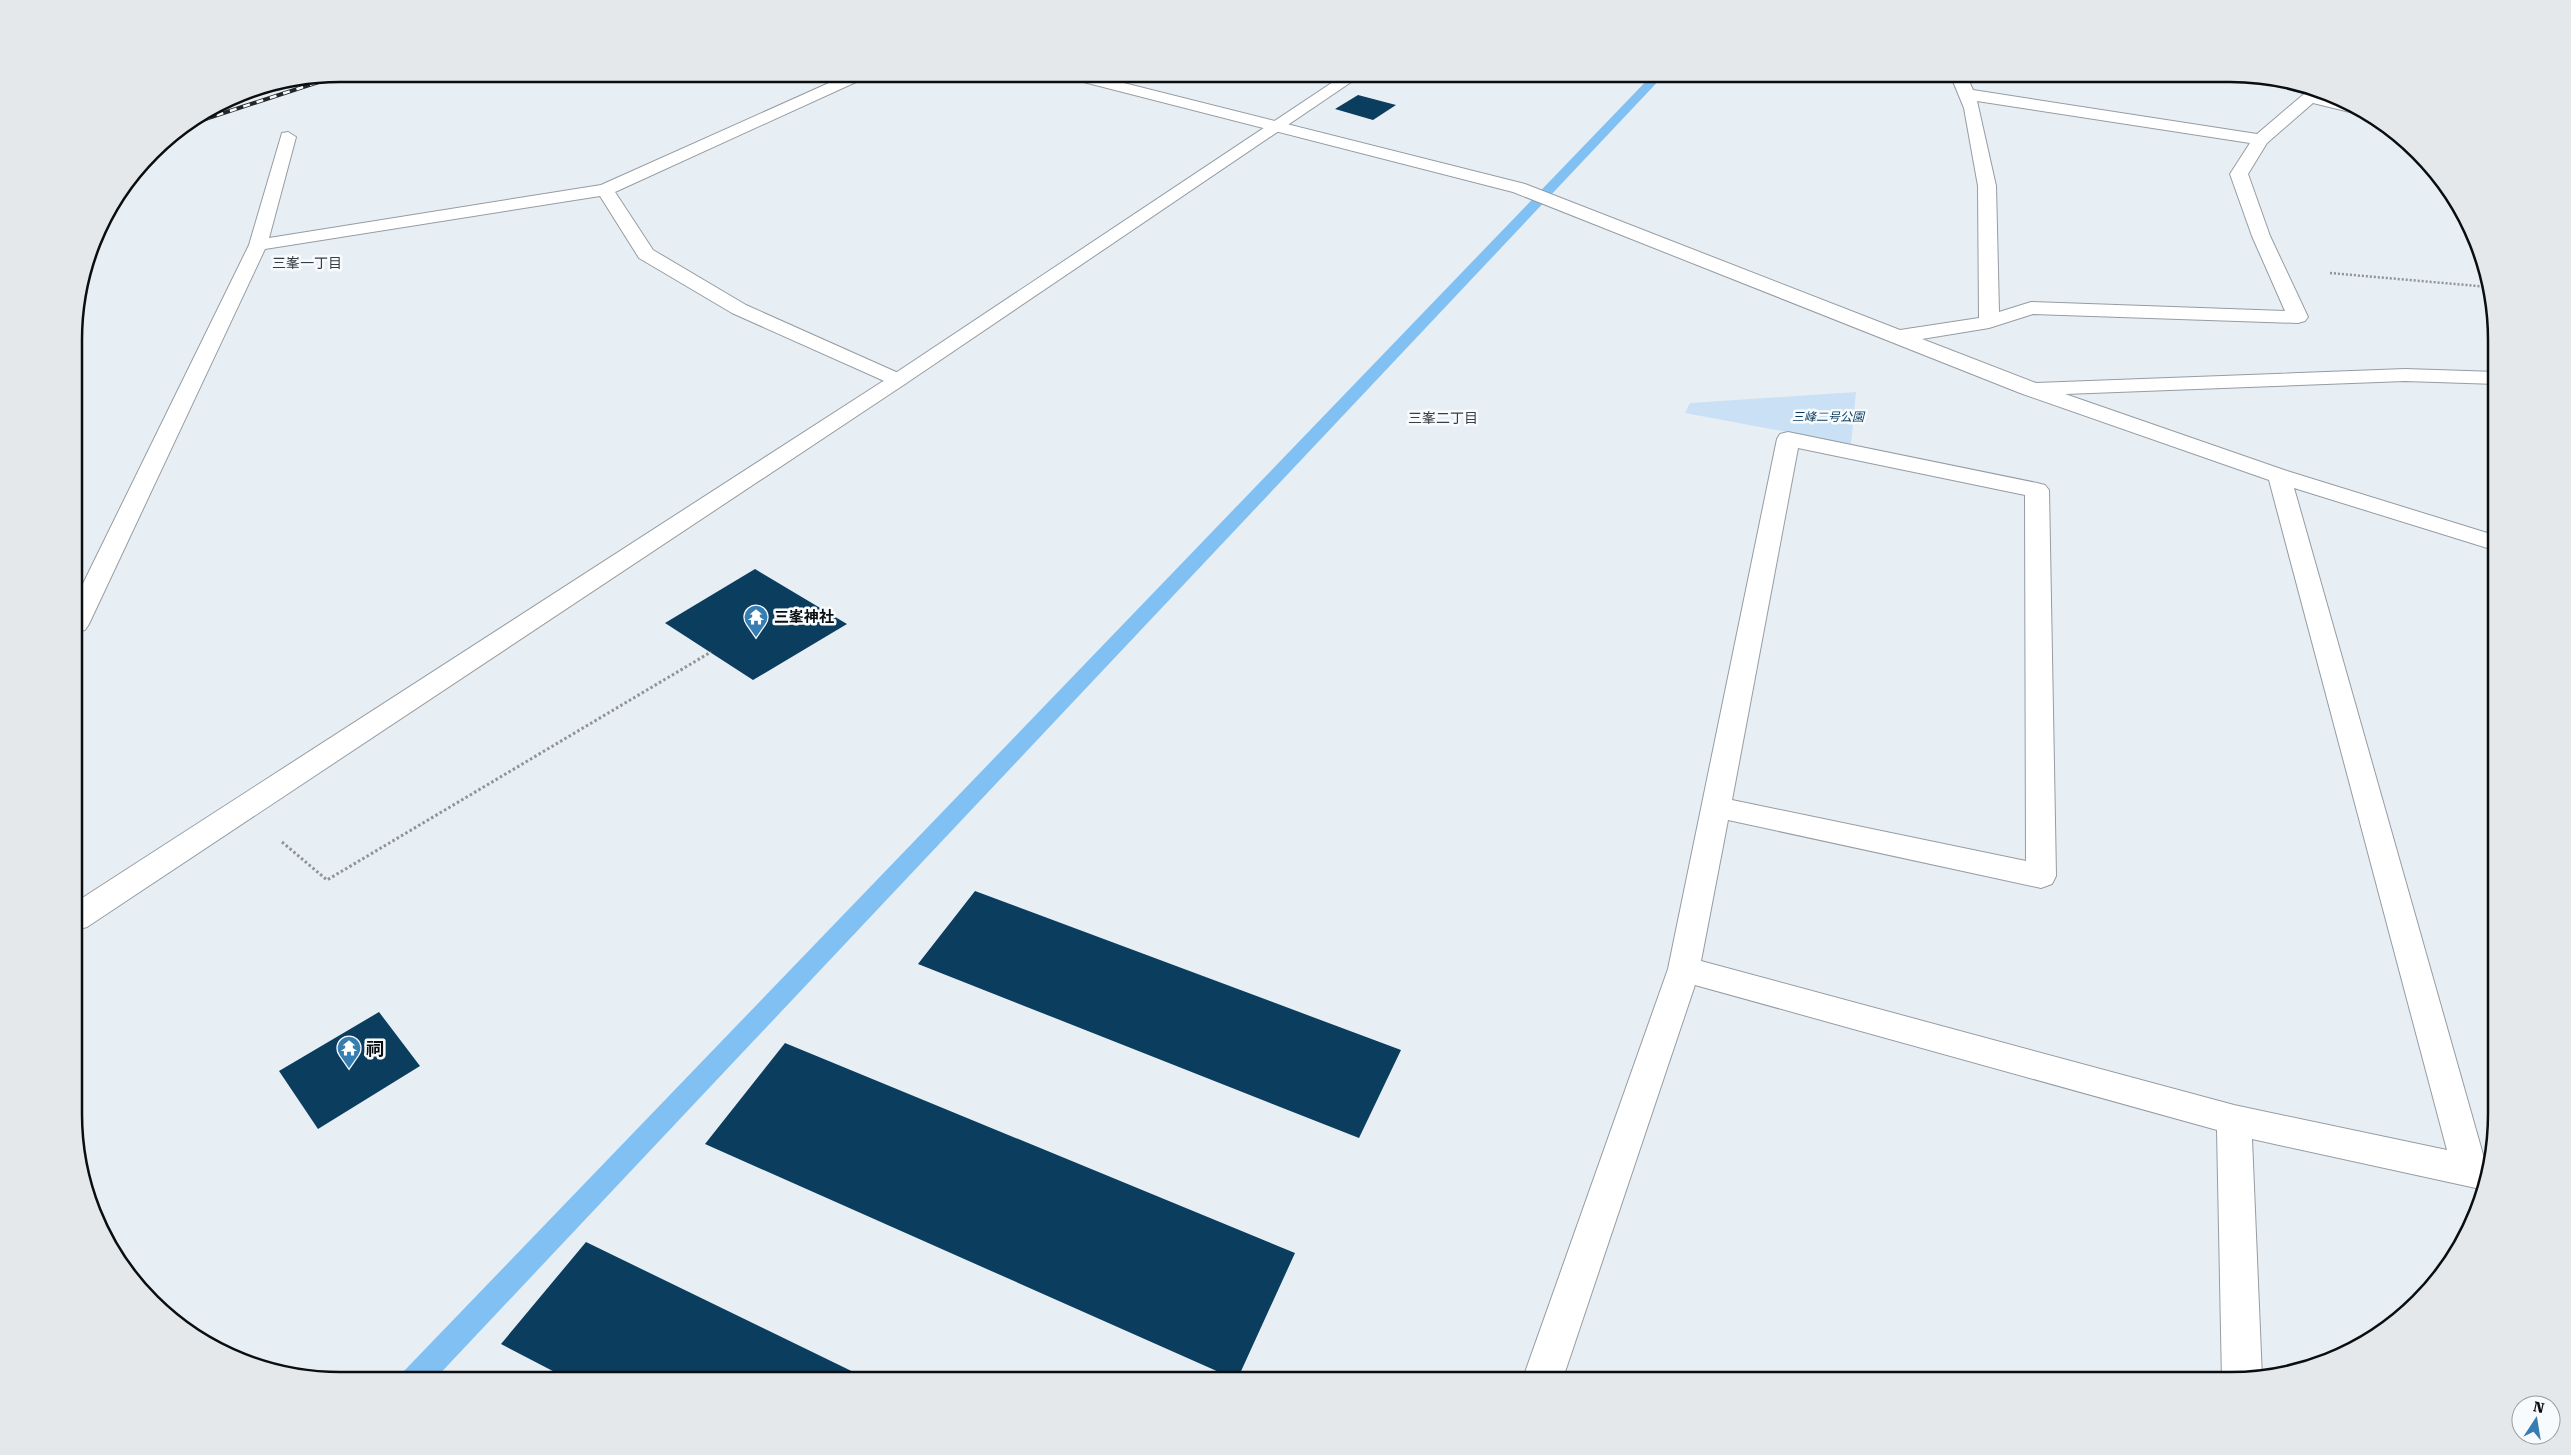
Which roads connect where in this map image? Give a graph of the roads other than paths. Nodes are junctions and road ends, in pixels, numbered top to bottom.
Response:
1 (843, 82) edge
2 (1117, 82) edge
3 (1343, 82) edge
4 (1961, 82) edge
5 (1966, 94) junction
6 (2311, 95) edge
7 (1274, 127) junction
8 (288, 137) dead end
9 (2261, 140) junction
10 (605, 190) junction
11 (258, 245) junction
12 (1989, 322) junction
13 (1897, 337) junction
14 (2488, 378) edge
15 (898, 380) junction
16 (2028, 388) junction
17 (2279, 476) junction
18 (2488, 541) edge
19 (82, 599) edge
20 (1716, 807) junction
21 (82, 912) edge
22 (1684, 969) junction
23 (2234, 1120) junction
24 (2480, 1173) edge
25 (1545, 1372) edge
26 (2242, 1372) edge

1 - 10 street
2 - 7 street
3 - 7 street
4 - 5 street
5 - 9 street
5 - 12 street
6 - 9 street
7 - 13 street
7 - 15 street
8 - 11 street
9 - 12 street
10 - 11 street
10 - 15 street
11 - 19 street
12 - 13 street
13 - 16 street
14 - 16 street
15 - 21 street
16 - 17 street
17 - 18 street
17 - 24 street
20 - 20 street
20 - 22 street
22 - 23 street
22 - 25 street
23 - 24 street
23 - 26 street

